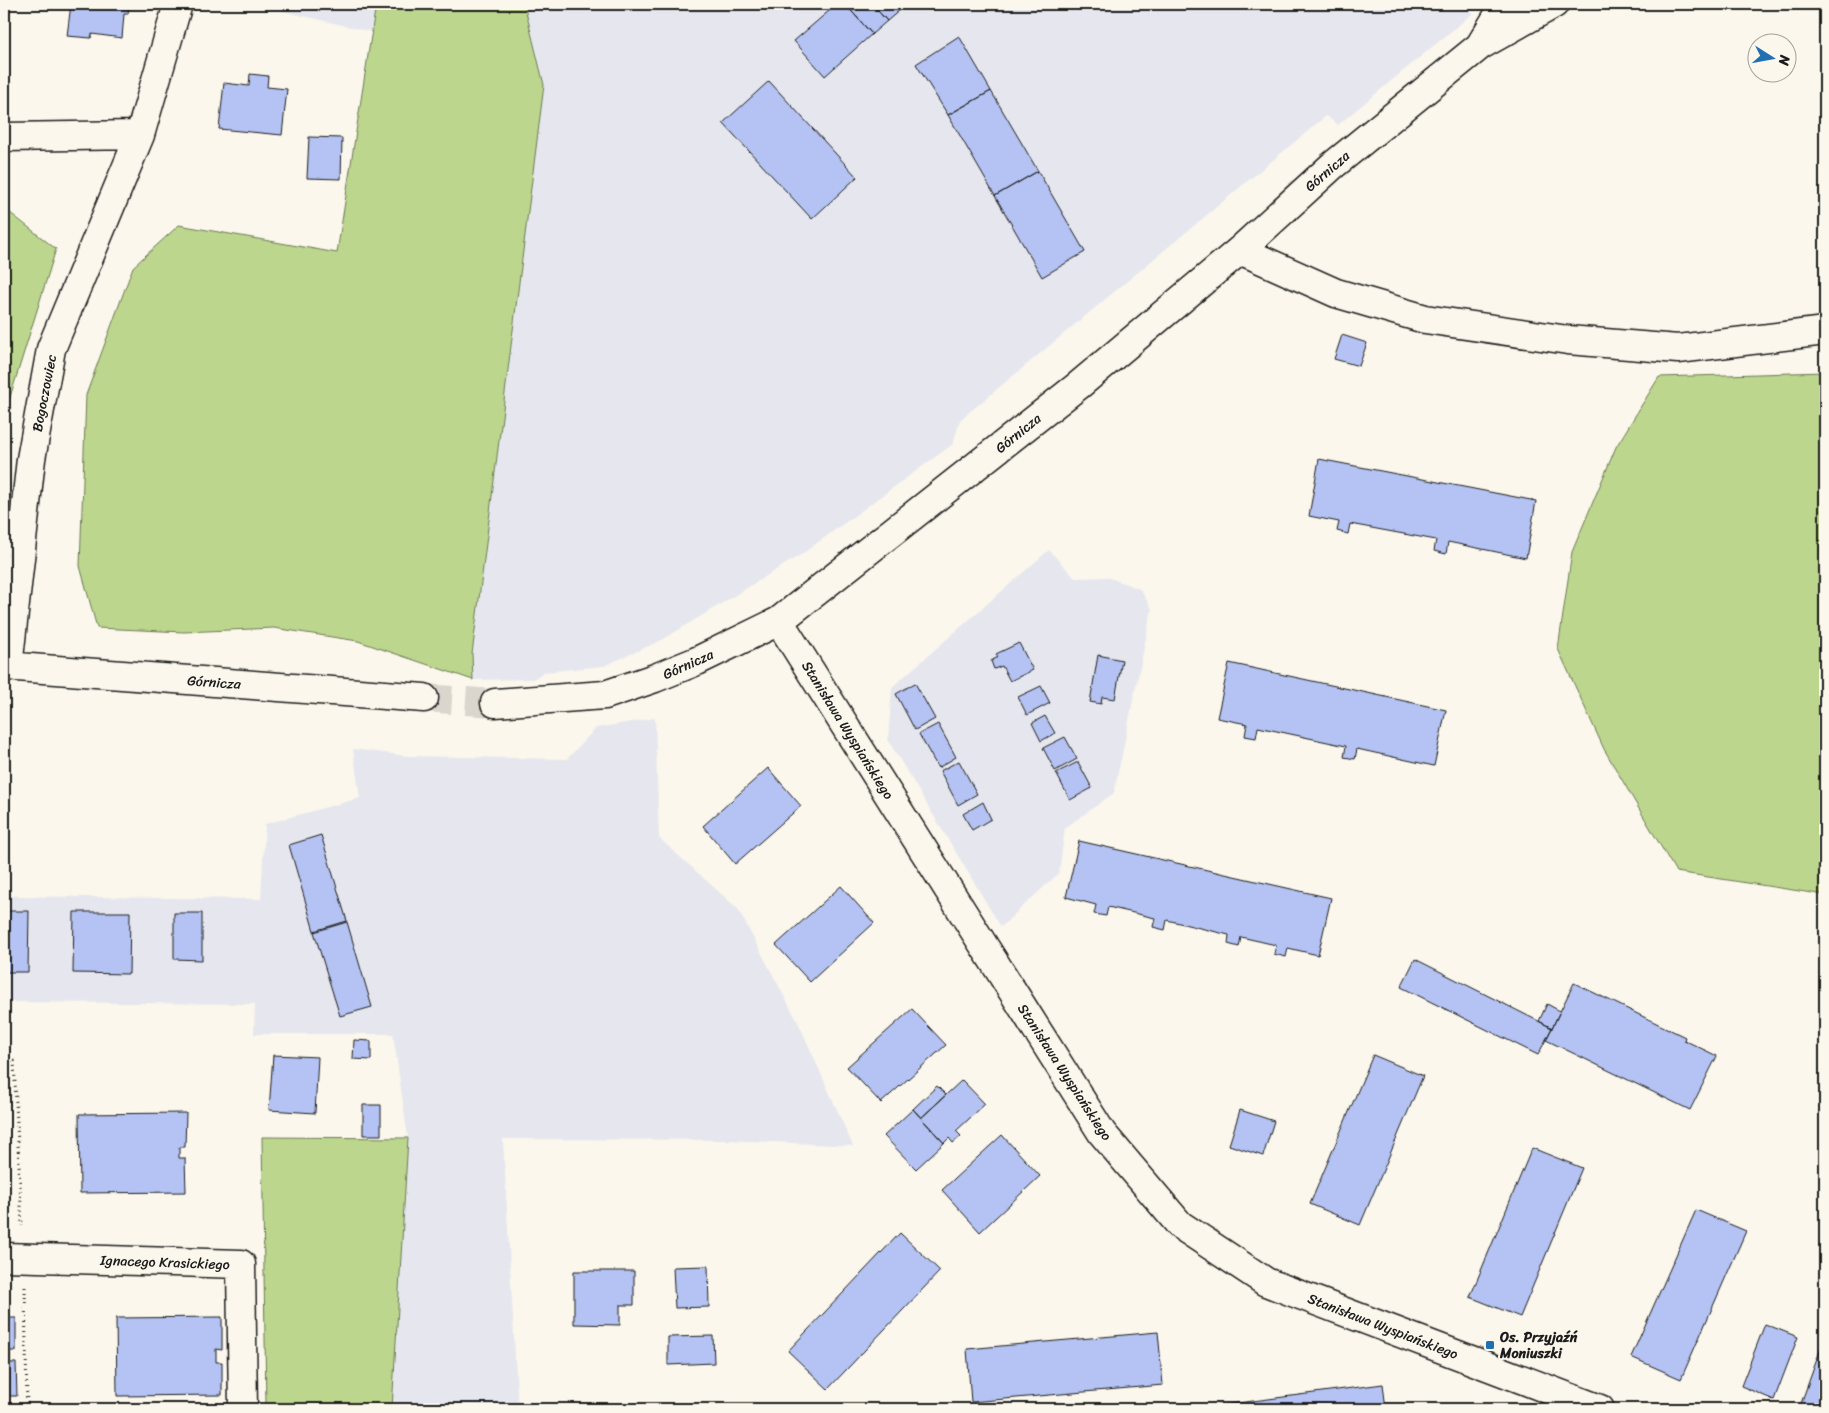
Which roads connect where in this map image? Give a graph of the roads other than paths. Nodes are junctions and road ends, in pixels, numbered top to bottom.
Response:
1 (178, 4) edge
2 (1505, 4) edge
3 (1554, 4) edge
4 (1481, 45) junction
5 (140, 135) junction
6 (4, 137) edge
7 (1240, 250) junction
8 (1825, 331) edge
9 (780, 621) junction
10 (6, 666) edge
11 (424, 698) tunnel mouth
12 (495, 703) tunnel mouth
13 (4, 1257) edge
14 (243, 1409) edge
15 (1600, 1409) edge

1 - 5 street, Bogoczowiec
2 - 4 street, Górnicza
3 - 4 street, Górnicza
4 - 7 street, Górnicza
5 - 6 street
5 - 10 street, Bogoczowiec
7 - 8 street
7 - 9 street, Górnicza
9 - 12 street, Górnicza
9 - 15 street, Stanisława Wyspiańskiego
10 - 11 street, Górnicza
13 - 14 street, Ignacego Krasickiego

